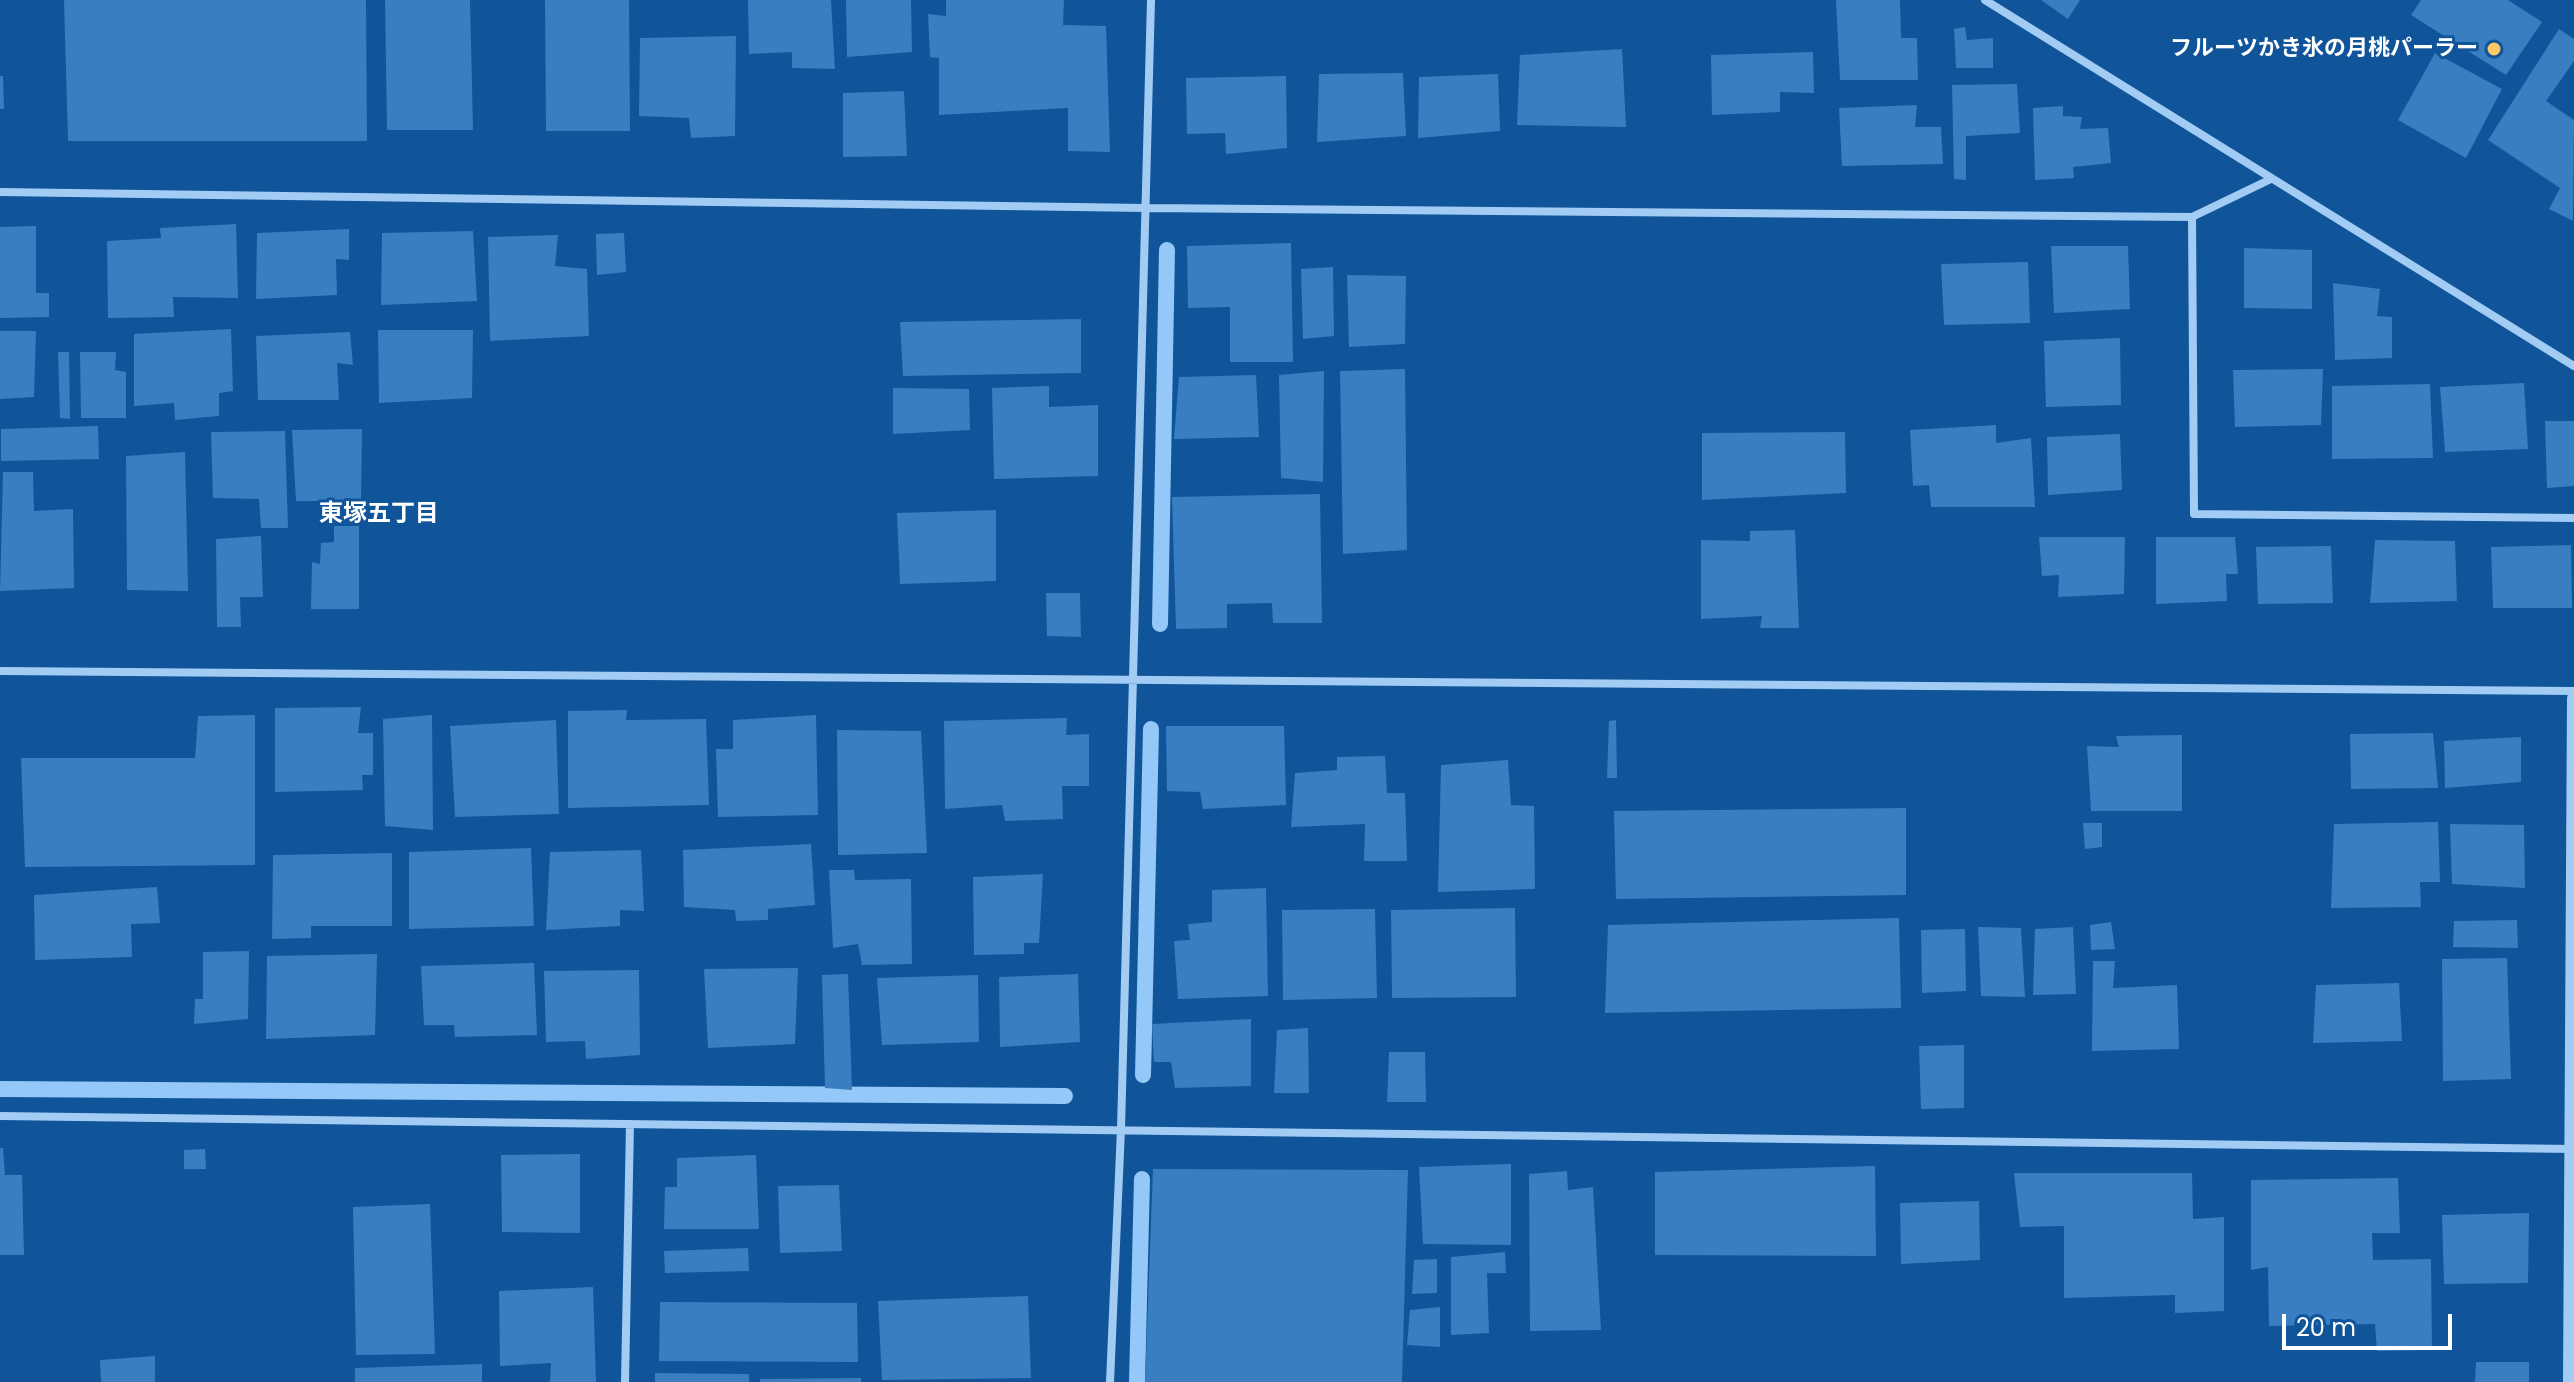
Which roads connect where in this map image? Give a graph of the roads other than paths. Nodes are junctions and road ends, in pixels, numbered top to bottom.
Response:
1 (1151, 0) edge
2 (1985, 0) edge
3 (2271, 179) junction
4 (0, 192) edge
5 (1146, 208) junction
6 (2192, 217) junction
7 (2574, 366) edge
8 (2574, 518) edge
9 (0, 671) edge
10 (1132, 678) junction
11 (2574, 691) edge
12 (2574, 698) edge
13 (0, 1116) edge
14 (630, 1124) junction
15 (1121, 1129) junction
16 (2573, 1149) edge
17 (625, 1382) edge
18 (1110, 1382) edge
19 (2570, 1382) edge

1 - 5 street
2 - 3 street
3 - 6 street
3 - 7 street
4 - 5 street
5 - 6 street
5 - 10 street
6 - 8 street
9 - 10 street
10 - 11 street
10 - 15 street
12 - 16 street
13 - 14 street
14 - 15 street
14 - 17 street
15 - 16 street
15 - 18 street
16 - 19 street

